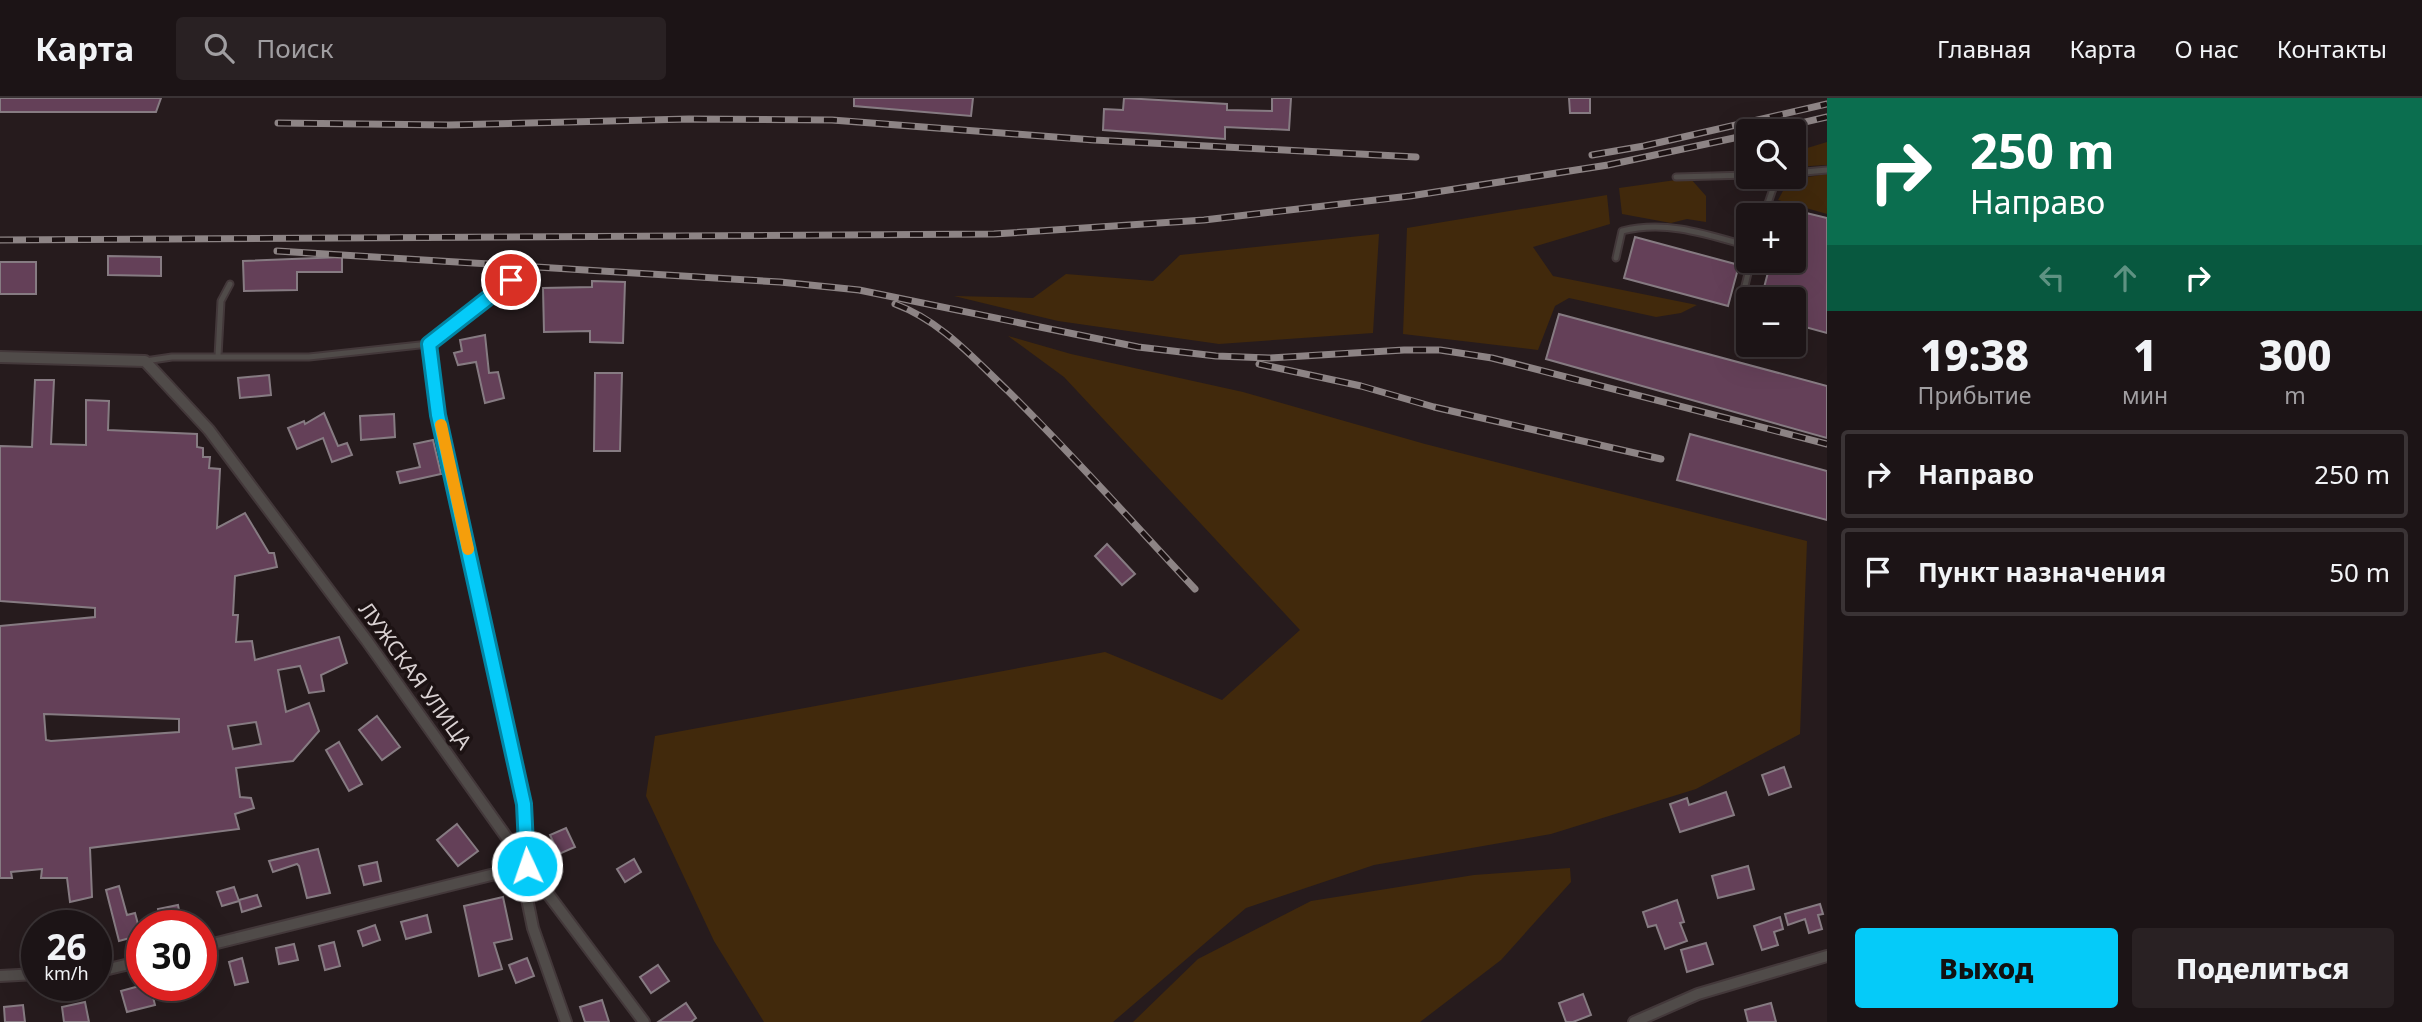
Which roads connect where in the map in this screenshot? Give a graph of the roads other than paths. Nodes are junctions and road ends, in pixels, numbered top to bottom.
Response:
1 (1827, 170) edge
2 (1806, 172) edge
3 (1736, 175) edge
4 (1676, 177) dead end
5 (1736, 243) edge
6 (1616, 258) dead end
7 (511, 280) dead end
8 (230, 284) dead end
9 (429, 344) junction
10 (218, 356) junction
11 (0, 357) edge
12 (145, 361) junction
13 (527, 866) junction
14 (217, 943) edge
15 (1827, 956) edge
16 (21, 975) edge
17 (0, 976) edge
18 (566, 1022) edge
19 (644, 1022) edge
20 (1634, 1022) edge

1 - 2 lane
3 - 4 lane
5 - 6 lane
7 - 9 lane
8 - 10 lane
9 - 10 lane
9 - 13 street
10 - 12 lane
11 - 12 street
12 - 13 street, ЛУЖСКАЯ УЛИЦА
13 - 14 street
13 - 18 street
13 - 19 street, ЛУЖСКАЯ УЛИЦА
15 - 20 street
16 - 17 street

